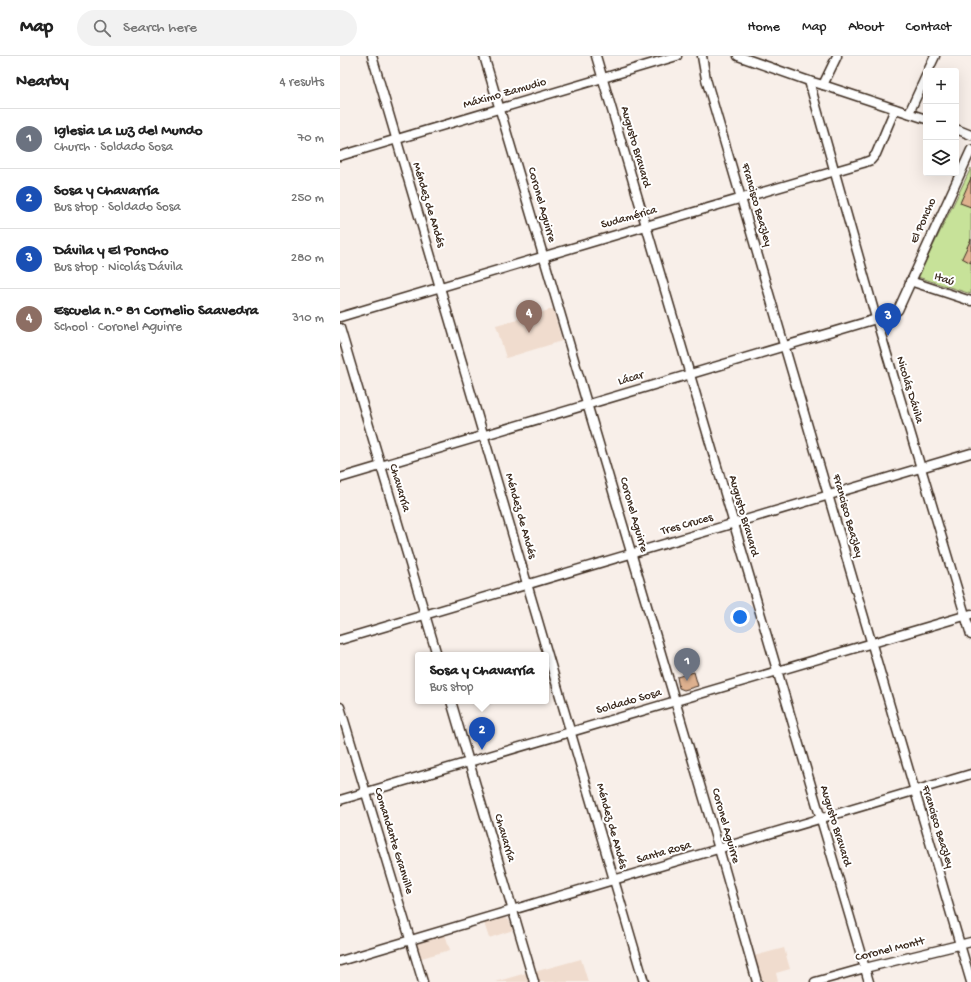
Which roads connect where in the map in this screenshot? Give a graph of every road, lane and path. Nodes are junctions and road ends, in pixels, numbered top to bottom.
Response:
1 (372, 56) edge
2 (484, 56) edge
3 (596, 56) edge
4 (677, 56) edge
5 (702, 56) edge
6 (738, 56) edge
7 (837, 56) edge
8 (935, 56) edge
9 (929, 68) edge
10 (602, 78) junction
11 (809, 81) junction
12 (923, 83) edge
13 (824, 85) junction
14 (500, 109) junction
15 (895, 109) junction
16 (909, 113) junction
17 (923, 118) edge
18 (959, 130) edge
19 (971, 135) edge
20 (396, 139) junction
21 (971, 150) edge
22 (340, 156) edge
23 (834, 170) junction
24 (741, 198) junction
25 (646, 226) junction
26 (544, 256) junction
27 (910, 281) junction
28 (441, 287) junction
29 (971, 301) edge
30 (340, 317) edge
31 (876, 318) junction
32 (340, 328) edge
33 (785, 347) junction
34 (689, 375) junction
35 (587, 404) junction
36 (484, 436) junction
37 (971, 452) edge
38 (380, 466) junction
39 (920, 468) junction
40 (340, 478) edge
41 (828, 495) junction
42 (733, 524) junction
43 (632, 553) junction
44 (527, 584) junction
45 (425, 615) junction
46 (968, 615) edge
47 (971, 635) edge
48 (340, 640) edge
49 (872, 643) junction
50 (436, 652) edge
51 (547, 652) edge
52 (549, 659) edge
53 (777, 671) junction
54 (675, 701) junction
55 (451, 704) edge
56 (340, 707) edge
57 (570, 731) junction
58 (468, 761) junction
59 (971, 774) edge
60 (914, 791) junction
61 (366, 792) junction
62 (340, 800) edge
63 (820, 818) junction
64 (719, 849) junction
65 (614, 880) junction
66 (513, 909) junction
67 (411, 940) junction
68 (971, 942) edge
69 (960, 945) junction
70 (340, 961) edge
71 (865, 968) junction
72 (423, 982) edge
73 (534, 982) edge
74 (644, 982) edge
75 (757, 982) edge
76 (815, 982) edge
77 (869, 982) edge
78 (971, 982) edge

1 - 20 street, Méndez de Andés
2 - 14 street, Coronel Aguirre
3 - 10 street, Augusto Bravard
4 - 10 street, Máximo Zamudio
5 - 24 street, Francisco Beazley
6 - 11 street
7 - 13 street
8 - 9 street
10 - 14 street, Máximo Zamudio
10 - 25 street, Augusto Bravard
11 - 13 street
11 - 23 street, Nicolás Dávila
12 - 16 street
13 - 15 street
14 - 20 street, Máximo Zamudio
14 - 26 street, Coronel Aguirre
15 - 16 street
15 - 23 street, Sudamérica
16 - 17 street
18 - 19 street
20 - 22 street, Máximo Zamudio
20 - 28 street, Méndez de Andés
21 - 27 street, El Poncho
23 - 24 street, Sudamérica
23 - 31 street, Nicolás Dávila
24 - 25 street, Sudamérica
24 - 33 street, Francisco Beazley
25 - 26 street, Sudamérica
25 - 34 street, Augusto Bravard
26 - 28 street, Sudamérica
26 - 35 street, Coronel Aguirre
27 - 29 street, Itaú
27 - 31 street, Lácar
28 - 30 street, Sudamérica
28 - 36 street, Méndez de Andés
31 - 33 street, Lácar
31 - 39 street, Nicolás Dávila
32 - 38 street, Chavarría
33 - 34 street, Lácar
33 - 41 street, Francisco Beazley
34 - 35 street, Lácar
34 - 42 street, Augusto Bravard
35 - 36 street, Lácar
35 - 43 street, Coronel Aguirre
36 - 38 street, Lácar
36 - 44 street, Méndez de Andés
37 - 39 street, Tres Cruces
38 - 40 street, Lácar
38 - 45 street, Chavarría
39 - 41 street, Tres Cruces
39 - 46 street, Nicolás Dávila
41 - 42 street, Tres Cruces
41 - 49 street, Francisco Beazley
42 - 43 street, Tres Cruces
42 - 53 street, Augusto Bravard
43 - 44 street, Tres Cruces
43 - 54 street, Coronel Aguirre
44 - 45 street, Tres Cruces
44 - 51 street, Méndez de Andés
45 - 48 street, Tres Cruces
45 - 50 street, Chavarría
46 - 47 street, Nicolás Dávila
46 - 49 street, Soldado Sosa
49 - 53 street, Soldado Sosa
49 - 60 street, Francisco Beazley
52 - 57 street, Méndez de Andés
53 - 54 street, Soldado Sosa
53 - 63 street, Augusto Bravard
54 - 57 street, Soldado Sosa
54 - 64 street, Coronel Aguirre
55 - 58 street, Chavarría
56 - 61 street, Comandante Granville
57 - 58 street, Soldado Sosa
57 - 65 street, Méndez de Andés
58 - 61 street, Soldado Sosa
58 - 66 street, Chavarría
59 - 60 street, Santa Rosa
60 - 63 street, Santa Rosa
60 - 69 street, Francisco Beazley
61 - 62 street, Soldado Sosa
61 - 67 street, Comandante Granville
63 - 64 street, Santa Rosa
63 - 71 street, Augusto Bravard
64 - 65 street, Santa Rosa
64 - 75 street, Coronel Aguirre
65 - 66 street, Santa Rosa
65 - 74 street, Méndez de Andés
66 - 67 street, Santa Rosa
66 - 73 street, Chavarría
67 - 70 street, Santa Rosa
67 - 72 street, Comandante Granville
68 - 69 street, Coronel Montt
69 - 71 street, Coronel Montt
69 - 78 street, Francisco Beazley
71 - 76 street, Coronel Montt
71 - 77 street, Augusto Bravard

